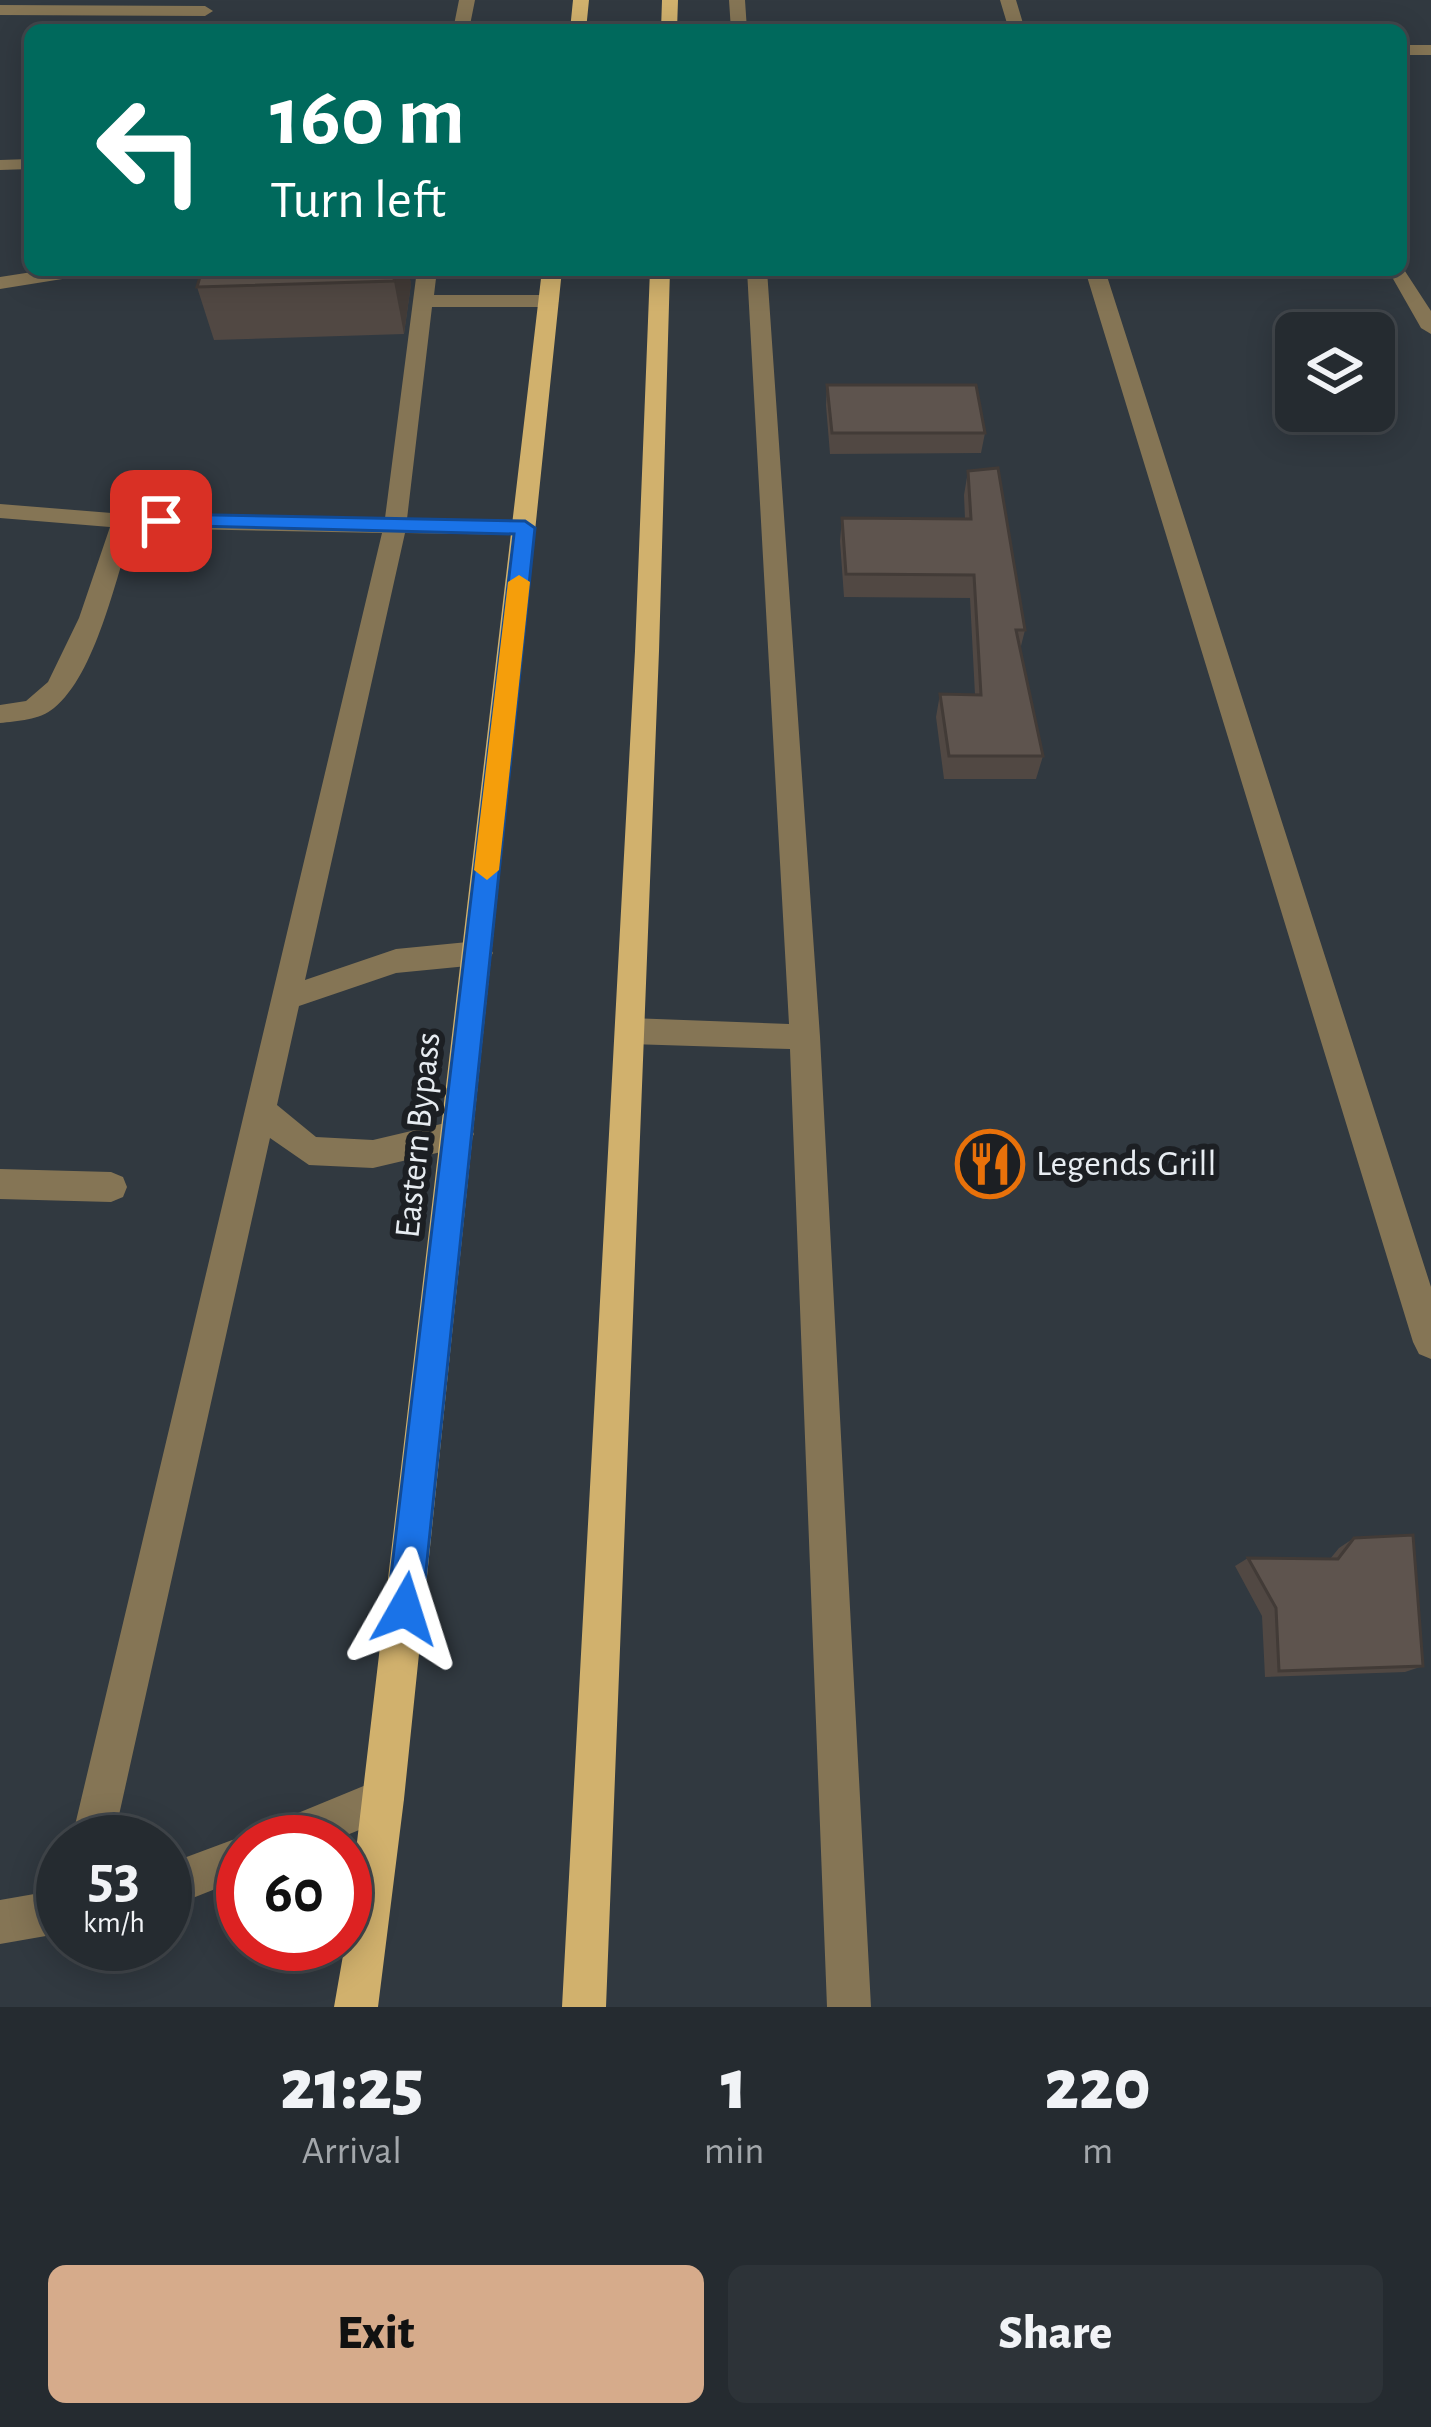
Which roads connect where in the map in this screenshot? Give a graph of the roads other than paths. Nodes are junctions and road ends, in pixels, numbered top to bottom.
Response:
1 (207, 5) edge
2 (0, 10) edge
3 (47, 276) edge
4 (660, 276) edge
5 (757, 276) edge
6 (1097, 276) edge
7 (1401, 276) edge
8 (0, 284) edge
9 (425, 286) edge
10 (550, 286) edge
11 (1431, 328) edge
12 (0, 511) edge
13 (124, 520) junction
14 (394, 526) junction
15 (525, 528) junction
16 (0, 714) edge
17 (478, 953) junction
18 (285, 1000) junction
19 (630, 1030) junction
20 (805, 1037) junction
21 (261, 1111) junction
22 (458, 1134) junction
23 (0, 1184) edge
24 (111, 1187) dead end
25 (1431, 1342) edge
26 (383, 1799) junction
27 (98, 1815) edge
28 (344, 1815) edge
29 (36, 1916) edge
30 (0, 1922) edge
31 (356, 2007) edge
32 (584, 2007) edge
33 (849, 2007) edge

1 - 2 street
3 - 8 street
4 - 19 main road
5 - 20 street
6 - 25 street
7 - 11 street
9 - 10 street
9 - 14 street
10 - 15 main road, Eastern Bypass
12 - 13 street
13 - 14 street
13 - 16 street
14 - 15 street
14 - 18 street
15 - 17 main road, Eastern Bypass
17 - 18 street
17 - 22 main road, Eastern Bypass
18 - 21 street
19 - 20 street
19 - 32 main road
20 - 33 street
21 - 22 street
21 - 27 street
22 - 26 main road, Eastern Bypass
23 - 24 street
26 - 28 street
26 - 31 main road, Eastern Bypass
29 - 30 street

